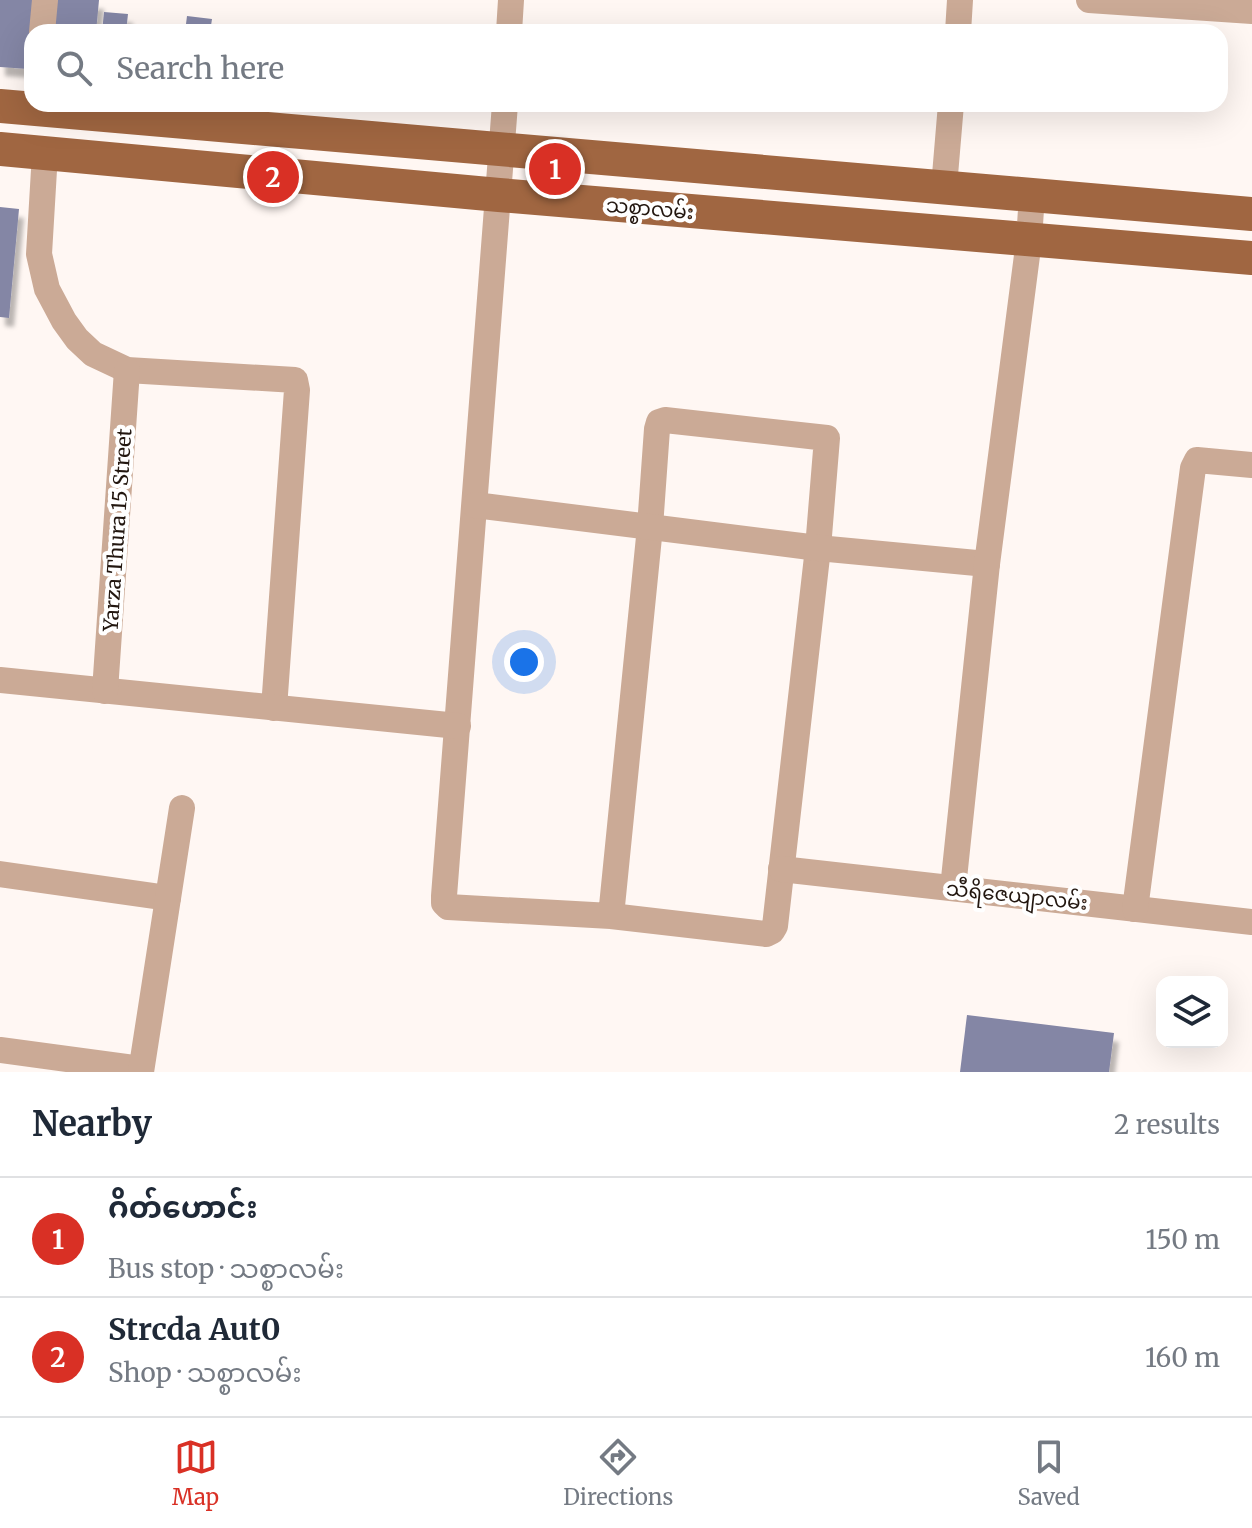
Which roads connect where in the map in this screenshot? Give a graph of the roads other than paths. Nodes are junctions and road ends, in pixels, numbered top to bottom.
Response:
1 (45, 0) edge
2 (511, 0) edge
3 (960, 0) edge
4 (1089, 0) edge
5 (1252, 11) edge
6 (43, 24) edge
7 (510, 24) edge
8 (958, 24) edge
9 (0, 106) edge
10 (24, 107) edge
11 (91, 112) edge
12 (504, 112) edge
13 (950, 112) edge
14 (0, 149) edge
15 (502, 149) junction
16 (45, 153) junction
17 (944, 187) junction
18 (1032, 194) junction
19 (499, 195) junction
20 (1252, 214) edge
21 (1029, 240) junction
22 (1252, 258) edge
23 (127, 370) junction
24 (1252, 465) edge
25 (475, 505) junction
26 (650, 527) junction
27 (818, 548) junction
28 (987, 564) junction
29 (0, 680) edge
30 (105, 691) junction
31 (274, 708) junction
32 (458, 726) junction
33 (182, 808) dead end
34 (781, 869) junction
35 (0, 874) edge
36 (953, 888) junction
37 (168, 898) junction
38 (1135, 909) junction
39 (611, 916) junction
40 (1252, 922) edge
41 (0, 1050) edge
42 (141, 1071) edge

1 - 6 street
2 - 7 street
3 - 8 street
4 - 5 street
9 - 10 main road
11 - 15 main road
12 - 15 street
13 - 17 street
14 - 16 main road, သစ္စာလမ်း
15 - 17 main road
15 - 19 street
16 - 19 main road, သစ္စာလမ်း
16 - 23 street
17 - 18 main road
18 - 20 main road
18 - 21 street
19 - 21 main road, သစ္စာလမ်း
19 - 25 street
21 - 22 main road, သစ္စာလမ်း
21 - 28 street
23 - 30 street, Yarza Thura 15 Street
23 - 31 street
24 - 38 street
25 - 26 street
25 - 32 street
26 - 27 street
26 - 27 street
26 - 39 street
27 - 28 street
27 - 34 street
28 - 36 street
29 - 30 street
30 - 31 street
31 - 32 street
32 - 39 street
33 - 37 street
34 - 36 street, သီရိဇေယျာလမ်း
34 - 39 street
35 - 37 street
36 - 38 street, သီရိဇေယျာလမ်း
37 - 42 street
38 - 40 street, သီရိဇေယျာလမ်း
41 - 42 street

